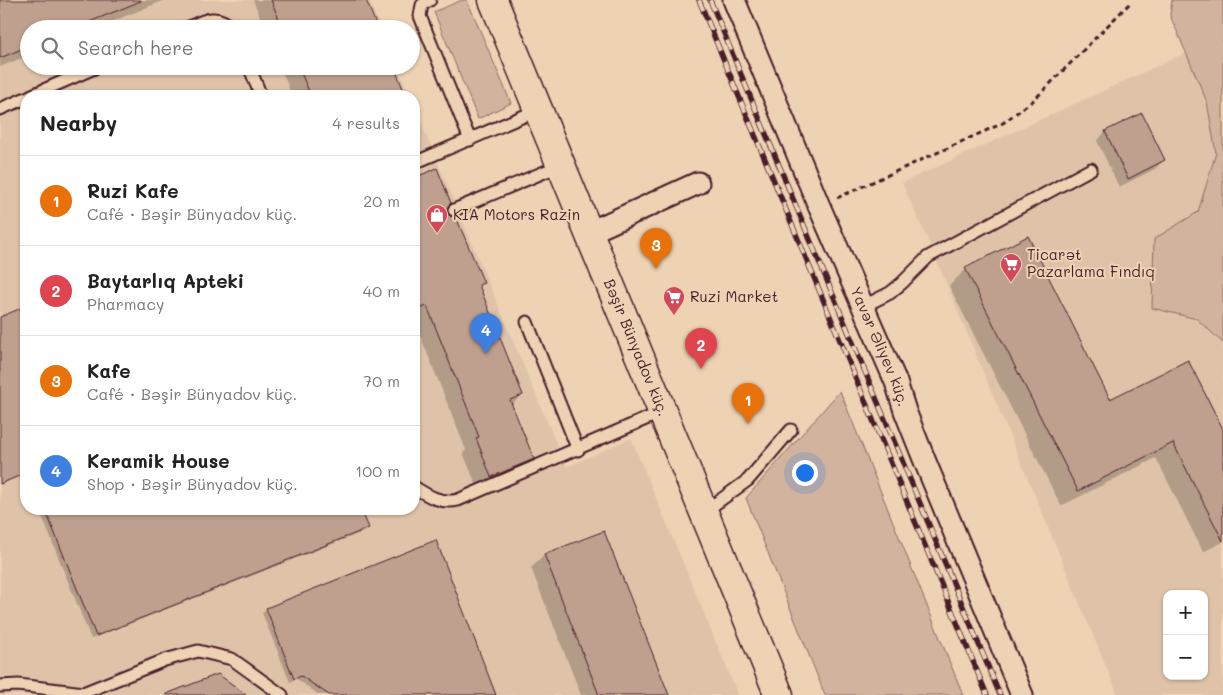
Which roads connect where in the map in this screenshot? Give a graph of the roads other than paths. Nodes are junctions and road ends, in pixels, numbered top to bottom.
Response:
1 (430, 0) edge
2 (492, 0) edge
3 (734, 0) edge
4 (204, 20) edge
5 (221, 20) edge
6 (78, 75) edge
7 (253, 75) edge
8 (44, 90) edge
9 (259, 90) edge
10 (20, 101) edge
11 (0, 109) edge
12 (538, 110) junction
13 (470, 140) junction
14 (420, 161) edge
15 (560, 165) junction
16 (1091, 169) dead end
17 (698, 183) dead end
18 (454, 210) dead end
19 (588, 233) junction
20 (862, 308) junction
21 (527, 322) dead end
22 (662, 412) junction
23 (791, 430) dead end
24 (578, 450) junction
25 (420, 491) edge
26 (704, 512) junction
27 (0, 686) edge
28 (81, 694) edge
29 (282, 695) edge
30 (779, 695) edge
31 (1022, 695) edge

1 - 13 lane
2 - 12 street, Bəşir Bünyadov küç.
3 - 20 street, Yavər Əliyev küç.
4 - 5 lane
6 - 8 lane
7 - 9 lane
10 - 11 lane
12 - 13 lane
12 - 15 street, Bəşir Bünyadov küç.
13 - 14 lane
15 - 18 lane
15 - 19 street, Bəşir Bünyadov küç.
16 - 20 lane
17 - 19 street
19 - 22 street, Bəşir Bünyadov küç.
20 - 31 street, Yavər Əliyev küç.
21 - 24 lane
22 - 24 lane
22 - 26 street, Bəşir Bünyadov küç.
23 - 26 lane
24 - 25 lane
26 - 30 street, Bəşir Bünyadov küç.
27 - 28 lane
28 - 29 lane

